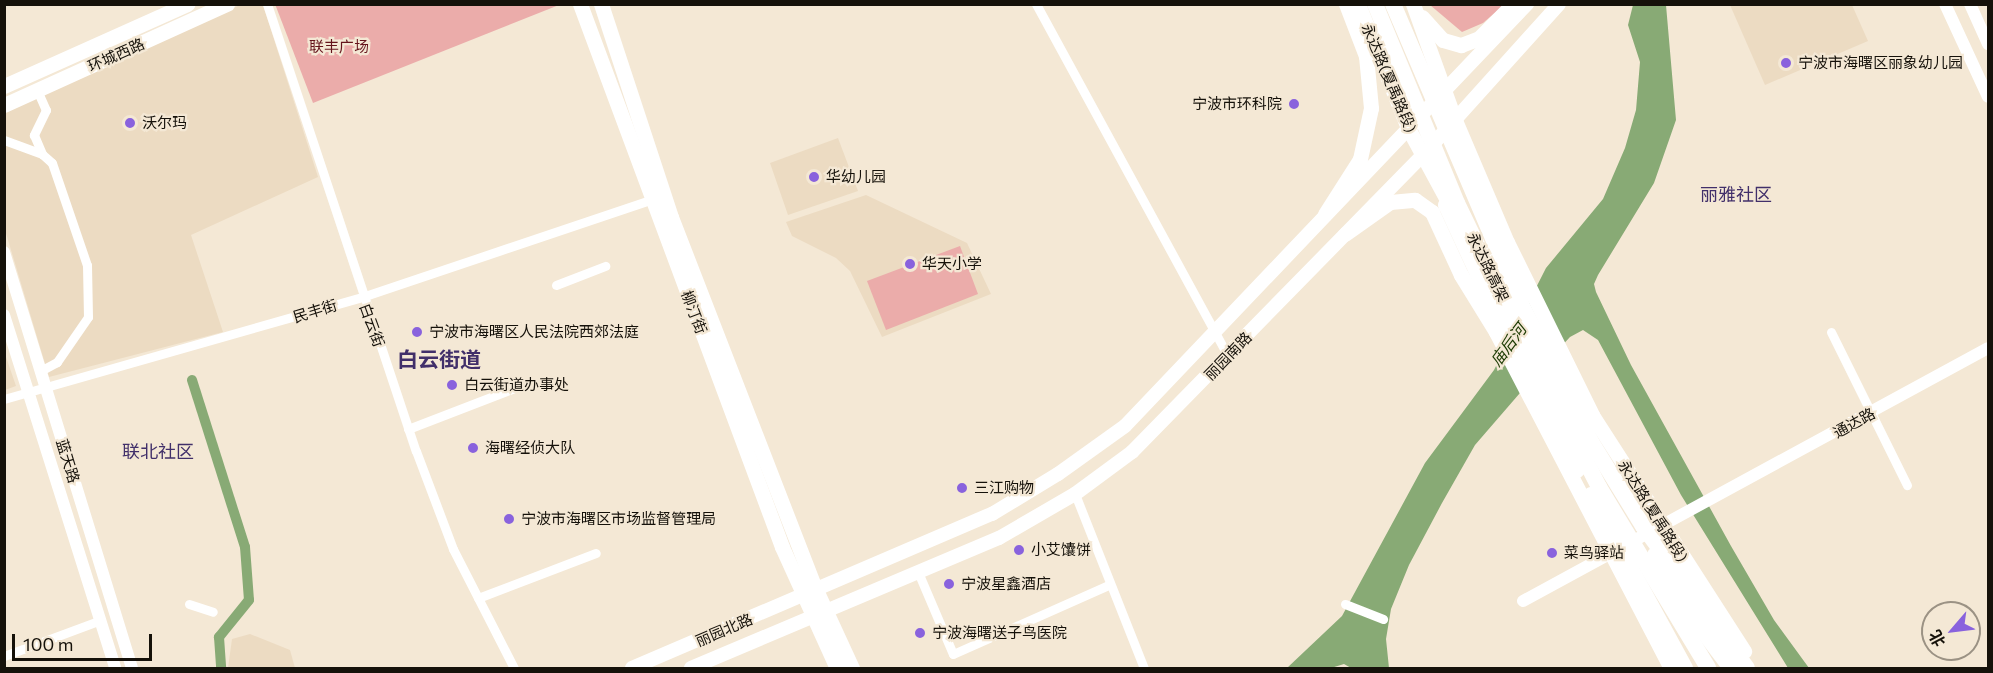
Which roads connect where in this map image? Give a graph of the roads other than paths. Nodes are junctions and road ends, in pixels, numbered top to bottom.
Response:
1 (187, 4) edge
2 (227, 4) edge
3 (267, 4) edge
4 (579, 4) edge
5 (600, 4) edge
6 (1036, 4) edge
7 (1346, 4) edge
8 (1358, 4) edge
9 (1375, 4) edge
10 (1393, 4) edge
11 (1414, 4) edge
12 (1513, 4) edge
13 (1527, 4) edge
14 (1559, 4) edge
15 (1946, 4) edge
16 (1970, 4) edge
17 (1989, 44) edge
18 (4, 86) edge
19 (37, 90) junction
20 (1445, 91) junction
21 (1989, 97) edge
22 (4, 105) edge
23 (1454, 118) junction
24 (1408, 128) junction
25 (4, 140) edge
26 (1425, 153) junction
27 (42, 154) junction
28 (658, 198) junction
29 (1325, 214) junction
30 (1345, 234) junction
31 (4, 252) edge
32 (605, 266) dead end
33 (556, 285) dead end
34 (362, 297) junction
35 (4, 315) edge
36 (1831, 332) dead end
37 (1214, 333) junction
38 (1989, 348) edge
39 (1228, 356) junction
40 (40, 371) junction
41 (1527, 377) junction
42 (45, 385) junction
43 (514, 388) dead end
44 (29, 390) junction
45 (4, 399) edge
46 (1870, 414) junction
47 (408, 429) junction
48 (1906, 485) dead end
49 (1076, 494) junction
50 (1643, 526) junction
51 (1663, 527) junction
52 (1628, 547) junction
53 (596, 553) dead end
54 (1611, 557) junction
55 (918, 572) junction
56 (1109, 585) junction
57 (809, 593) junction
58 (478, 598) junction
59 (1523, 602) dead end
60 (189, 604) dead end
61 (1345, 604) dead end
62 (213, 612) dead end
63 (819, 614) junction
64 (1673, 614) junction
65 (1383, 619) dead end
66 (101, 620) junction
67 (4, 656) edge
68 (115, 669) edge
69 (132, 669) edge
70 (514, 669) edge
71 (632, 669) edge
72 (691, 669) edge
73 (837, 669) edge
74 (852, 669) edge
75 (1144, 669) edge
76 (1671, 669) edge
77 (1685, 669) edge
78 (1697, 669) edge
79 (1707, 669) edge
80 (1731, 669) edge
81 (1747, 669) edge
82 (1755, 669) edge

1 - 18 main road, 环城西路
2 - 19 main road, 环城西路
3 - 34 street, 白云街
4 - 28 main road, 柳汀街
5 - 28 main road, 柳汀街
6 - 37 street
7 - 29 main road
8 - 24 main road, 永达路(夏禹路段)
9 - 64 highway, 永达路高架
10 - 50 highway, 永达路高架
11 - 12 main road
11 - 20 main road
13 - 20 main road, 丽园南路
14 - 23 main road, 丽园南路
15 - 21 street
16 - 17 street
19 - 22 main road, 环城西路
19 - 27 street
20 - 23 main road
20 - 24 main road, 丽园南路
23 - 26 main road, 丽园南路
23 - 51 main road, 永达路(夏禹路段)
24 - 26 main road, 永达路(夏禹路段)
24 - 29 main road, 丽园南路
25 - 27 street
26 - 30 main road, 丽园南路
26 - 41 main road, 永达路(夏禹路段)
26 - 77 highway
27 - 40 street
28 - 34 street, 民丰街
28 - 57 main road, 柳汀街
29 - 37 main road, 丽园南路
30 - 39 main road, 丽园南路
30 - 41 main road
31 - 40 street, 蓝天路
32 - 33 street
34 - 42 street, 民丰街
34 - 47 street, 白云街
35 - 44 street, 蓝天路
36 - 46 street
37 - 39 street
37 - 57 main road, 丽园南路
38 - 46 street, 通达路
39 - 49 main road, 丽园南路
40 - 42 street, 蓝天路
41 - 52 main road
41 - 54 main road
42 - 44 street, 民丰街
42 - 69 street, 蓝天路
43 - 47 street
44 - 45 street, 民丰街
44 - 66 street, 蓝天路
46 - 48 street
46 - 51 street, 通达路
47 - 58 street, 白云街
49 - 55 main road, 丽园南路
49 - 56 street
50 - 80 highway
50 - 81 highway
51 - 52 street, 通达路
51 - 82 main road, 永达路(夏禹路段)
52 - 54 street, 通达路
52 - 79 main road
53 - 58 street
54 - 59 street, 通达路
54 - 76 main road
55 - 56 street
55 - 63 main road, 丽园南路
56 - 75 street
57 - 63 main road, 柳汀街
57 - 71 main road, 丽园北路
58 - 70 street, 白云街
60 - 62 street
61 - 65 street
63 - 72 main road, 丽园北路
63 - 73 main road
63 - 74 main road
64 - 78 highway
64 - 79 highway
66 - 67 street
66 - 68 street, 蓝天路

